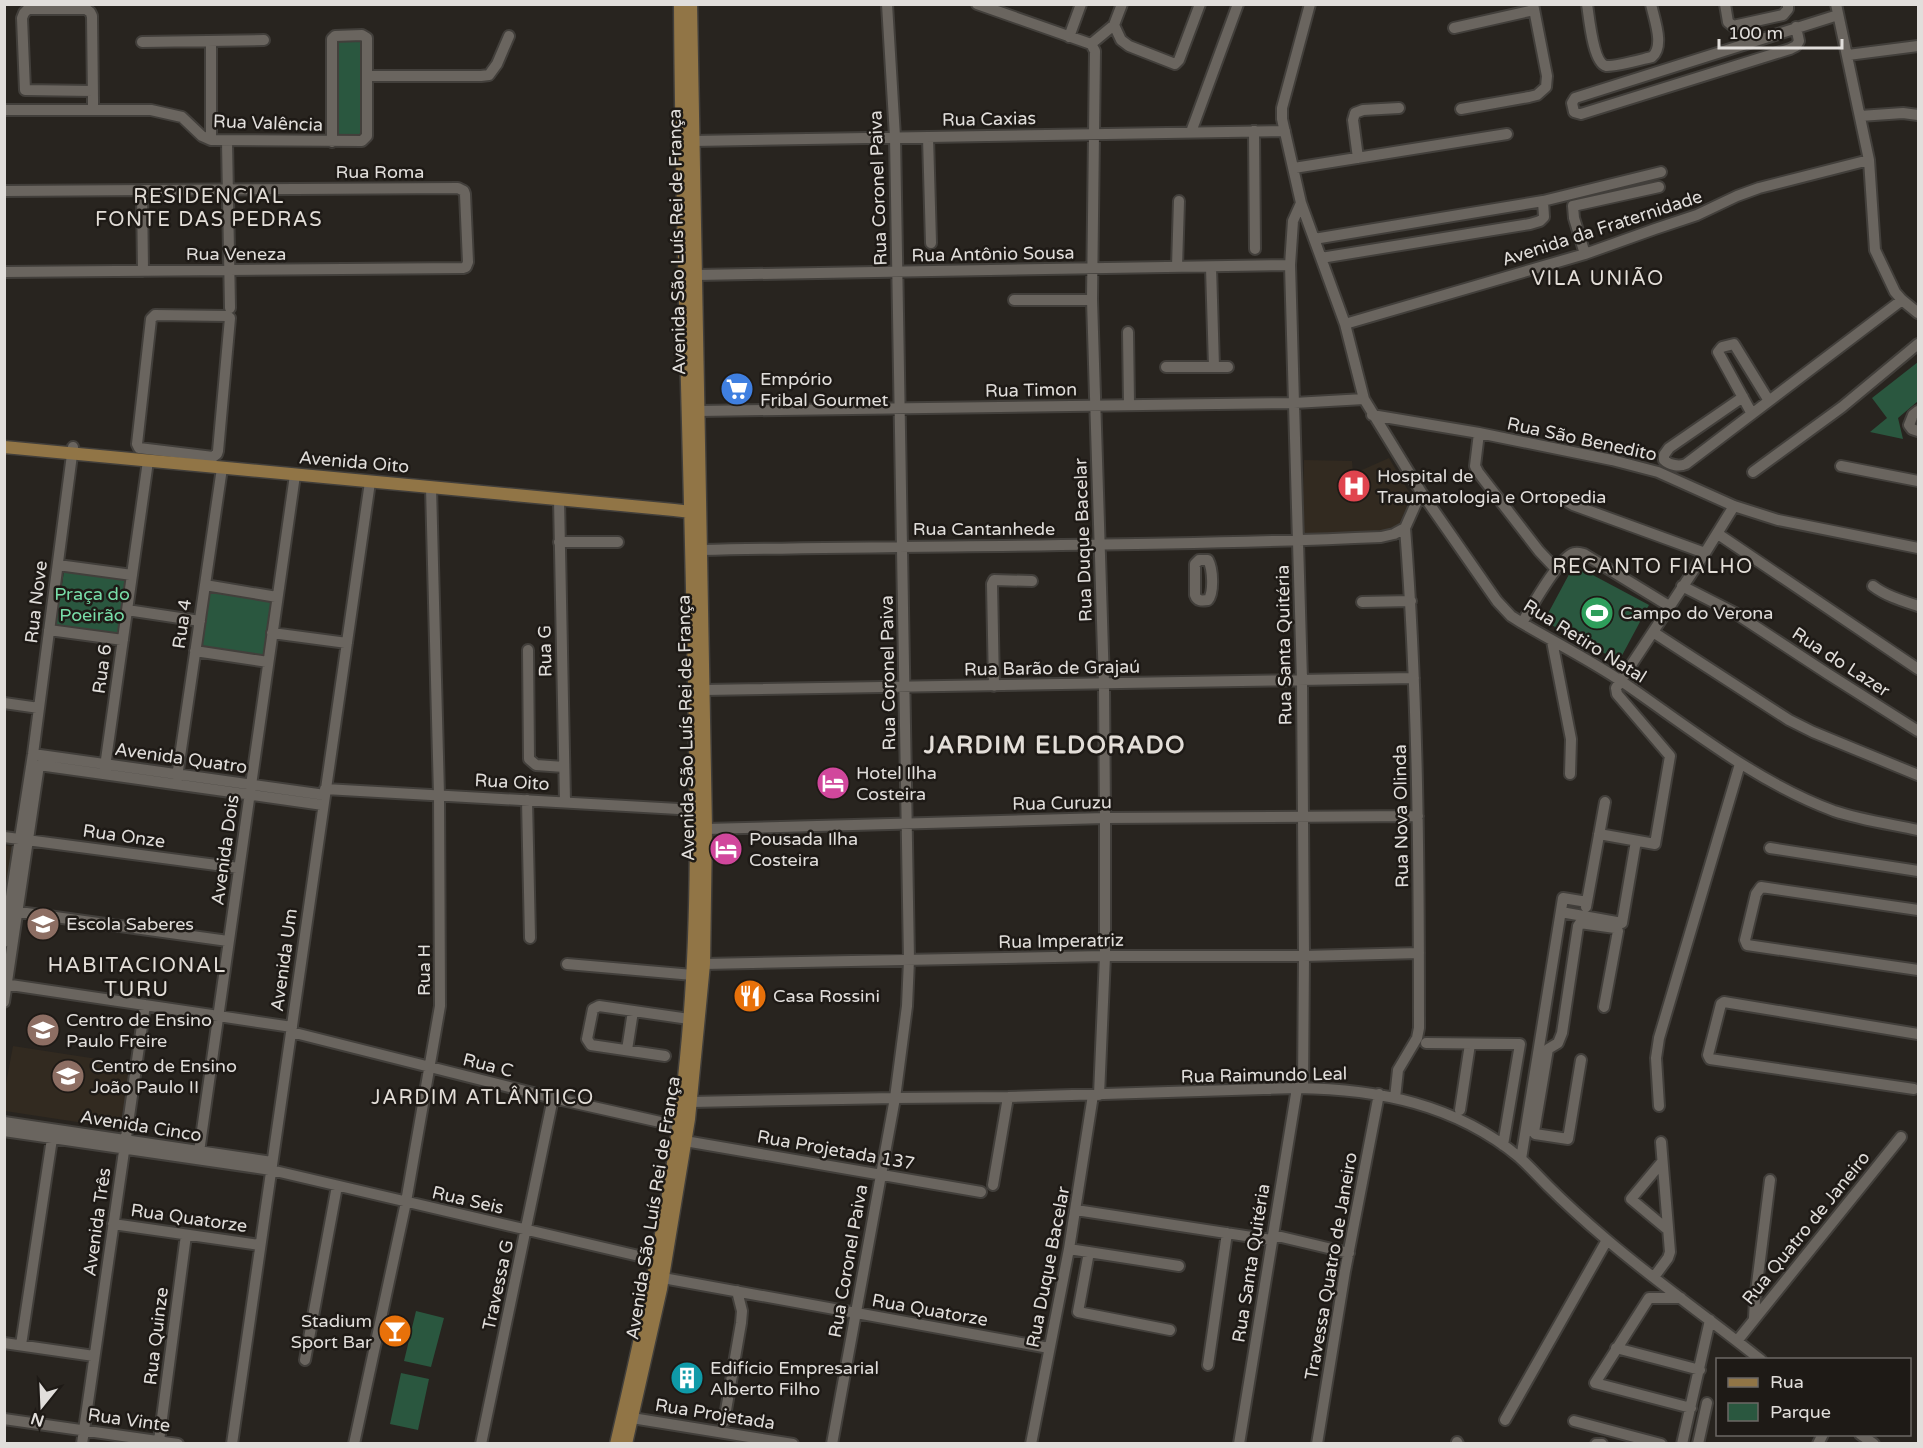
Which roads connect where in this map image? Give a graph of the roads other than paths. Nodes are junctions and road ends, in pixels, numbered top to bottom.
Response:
1 (680, 4) edge
2 (690, 4) edge
3 (887, 4) edge
4 (977, 4) edge
5 (1081, 4) edge
6 (1122, 4) edge
7 (1200, 4) edge
8 (1238, 4) edge
9 (1310, 4) edge
10 (1587, 4) edge
11 (1651, 4) edge
12 (1725, 4) edge
13 (1788, 4) edge
14 (1533, 7) edge
15 (1837, 10) edge
16 (1114, 25) junction
17 (1796, 27) junction
18 (1454, 28) dead end
19 (509, 36) dead end
20 (1069, 37) junction
21 (264, 40) dead end
22 (211, 41) junction
23 (142, 42) dead end
24 (1091, 44) junction
25 (1918, 46) edge
26 (1848, 56) junction
27 (368, 76) junction
28 (93, 91) junction
29 (1399, 108) dead end
30 (93, 109) junction
31 (1461, 109) dead end
32 (4, 110) edge
33 (1918, 115) edge
34 (1860, 116) junction
35 (1254, 131) junction
36 (1285, 131) junction
37 (1191, 132) junction
38 (1094, 134) junction
39 (1507, 134) dead end
40 (895, 137) junction
41 (928, 137) junction
42 (211, 140) junction
43 (227, 141) junction
44 (693, 141) junction
45 (332, 142) junction
46 (1358, 158) junction
47 (1869, 160) junction
48 (1294, 168) junction
49 (1661, 172) dead end
50 (1659, 187) dead end
51 (228, 189) junction
52 (142, 190) junction
53 (4, 191) edge
54 (1179, 201) dead end
55 (1543, 201) junction
56 (1300, 203) junction
57 (1314, 238) junction
58 (931, 243) dead end
59 (1255, 249) dead end
60 (1585, 254) junction
61 (1321, 258) junction
62 (467, 265) joint
63 (1290, 265) junction
64 (1177, 267) junction
65 (1211, 267) junction
66 (1092, 269) junction
67 (229, 270) junction
68 (143, 271) junction
69 (4, 272) edge
70 (897, 272) junction
71 (696, 275) junction
72 (1014, 300) dead end
73 (1092, 300) junction
74 (1902, 300) junction
75 (230, 308) dead end
76 (1918, 313) edge
77 (1345, 324) junction
78 (1128, 332) dead end
79 (1918, 344) edge
80 (1166, 367) dead end
81 (1214, 367) junction
82 (1228, 367) dead end
83 (1743, 397) junction
84 (1364, 399) junction
85 (1769, 401) junction
86 (1293, 403) junction
87 (1130, 404) junction
88 (1095, 405) junction
89 (899, 409) junction
90 (698, 411) junction
91 (1918, 411) edge
92 (1752, 414) junction
93 (1372, 415) junction
94 (1918, 430) edge
95 (1479, 433) junction
96 (4, 447) edge
97 (73, 451) junction
98 (174, 459) junction
99 (148, 461) junction
100 (1841, 466) dead end
101 (222, 468) junction
102 (1753, 472) dead end
103 (295, 475) junction
104 (1918, 481) edge
105 (370, 482) junction
106 (431, 487) junction
107 (1421, 492) junction
108 (1561, 498) dead end
109 (559, 499) junction
110 (1734, 506) junction
111 (695, 509) junction
112 (1406, 528) junction
113 (1718, 534) junction
114 (1298, 540) junction
115 (560, 542) junction
116 (618, 542) dead end
117 (1199, 544) junction
118 (1100, 545) junction
119 (902, 546) junction
120 (1918, 548) edge
121 (701, 550) junction
122 (1705, 553) junction
123 (1199, 560) dead end
124 (58, 565) junction
125 (1556, 569) junction
126 (132, 574) junction
127 (1032, 581) dead end
128 (205, 585) junction
129 (1682, 586) junction
130 (1873, 586) dead end
131 (277, 597) junction
132 (1411, 600) junction
133 (1362, 602) dead end
134 (1669, 606) junction
135 (1918, 606) edge
136 (127, 610) junction
137 (200, 621) junction
138 (1522, 623) junction
139 (49, 630) junction
140 (1653, 632) junction
141 (272, 633) junction
142 (123, 640) junction
143 (1551, 641) junction
144 (347, 643) junction
145 (195, 651) junction
146 (528, 651) dead end
147 (268, 662) junction
148 (1918, 669) edge
149 (1414, 678) junction
150 (1302, 680) junction
151 (1621, 681) junction
152 (1104, 684) junction
153 (994, 686) junction
154 (904, 687) junction
155 (699, 694) junction
156 (4, 703) edge
157 (39, 708) junction
158 (1918, 731) edge
159 (33, 754) junction
160 (1740, 764) junction
161 (39, 765) junction
162 (564, 767) junction
163 (105, 769) junction
164 (1570, 774) dead end
165 (1918, 775) edge
166 (177, 779) junction
167 (250, 789) junction
168 (439, 795) junction
169 (324, 796) junction
170 (527, 800) junction
171 (565, 802) junction
172 (1605, 802) dead end
173 (696, 810) junction
174 (1418, 816) junction
175 (1303, 817) junction
176 (1105, 818) junction
177 (906, 823) junction
178 (706, 829) junction
179 (1918, 830) edge
180 (1599, 834) junction
181 (4, 837) edge
182 (24, 839) junction
183 (1636, 841) junction
184 (1770, 848) dead end
185 (239, 868) junction
186 (1918, 871) edge
187 (1587, 902) junction
188 (1918, 910) edge
189 (13, 912) junction
190 (1561, 915) junction
191 (1585, 916) junction
192 (530, 938) dead end
193 (228, 941) junction
194 (4, 942) edge
195 (1419, 953) junction
196 (1105, 956) junction
197 (1304, 956) junction
198 (909, 960) junction
199 (567, 964) dead end
200 (704, 964) junction
201 (1918, 970) edge
202 (693, 975) junction
203 (6, 984) edge
204 (4, 1002) edge
205 (145, 1005) junction
206 (1604, 1007) dead end
207 (633, 1011) junction
208 (218, 1016) junction
209 (1543, 1017) junction
210 (689, 1019) junction
211 (1564, 1020) junction
212 (291, 1029) junction
213 (1541, 1029) junction
214 (1563, 1033) junction
215 (1918, 1034) edge
216 (1426, 1043) dead end
217 (1470, 1044) junction
218 (627, 1050) junction
219 (666, 1056) dead end
220 (1581, 1060) dead end
221 (429, 1067) junction
222 (1300, 1088) junction
223 (1914, 1089) dead end
224 (1378, 1094) junction
225 (1096, 1095) junction
226 (1008, 1097) junction
227 (554, 1098) junction
228 (895, 1098) junction
229 (1395, 1098) junction
230 (686, 1105) junction
231 (1659, 1106) dead end
232 (1460, 1110) dead end
233 (4, 1122) edge
234 (678, 1126) junction
235 (4, 1131) edge
236 (52, 1133) junction
237 (1902, 1137) dead end
238 (686, 1141) junction
239 (1660, 1142) dead end
240 (125, 1144) junction
241 (1503, 1145) junction
242 (198, 1155) junction
243 (1521, 1159) junction
244 (1662, 1162) junction
245 (272, 1166) junction
246 (879, 1174) junction
247 (1770, 1180) dead end
248 (993, 1185) dead end
249 (338, 1186) junction
250 (981, 1192) dead end
251 (406, 1202) junction
252 (1076, 1210) junction
253 (113, 1224) junction
254 (1668, 1230) junction
255 (526, 1231) junction
256 (1227, 1233) junction
257 (186, 1235) junction
258 (1272, 1238) junction
259 (1607, 1240) junction
260 (260, 1245) junction
261 (1069, 1249) junction
262 (1089, 1252) junction
263 (1349, 1253) junction
264 (656, 1260) junction
265 (1179, 1266) dead end
266 (1654, 1277) junction
267 (663, 1278) junction
268 (737, 1291) junction
269 (1681, 1298) junction
270 (856, 1313) junction
271 (1754, 1318) junction
272 (1710, 1320) junction
273 (1170, 1330) dead end
274 (1737, 1341) junction
275 (4, 1343) edge
276 (21, 1345) junction
277 (1049, 1348) junction
278 (1617, 1348) junction
279 (94, 1356) junction
280 (1760, 1358) edge
281 (305, 1360) dead end
282 (1208, 1365) dead end
283 (1700, 1370) junction
284 (1707, 1403) dead end
285 (1691, 1408) junction
286 (632, 1418) junction
287 (4, 1419) edge
288 (1505, 1420) dead end
289 (1574, 1421) dead end
290 (724, 1422) dead end
291 (84, 1430) junction
292 (159, 1441) junction
293 (82, 1443) edge
294 (178, 1443) edge
295 (232, 1443) edge
296 (354, 1443) edge
297 (481, 1443) edge
298 (616, 1443) edge
299 (626, 1443) edge
300 (793, 1443) edge
301 (832, 1443) edge
302 (1031, 1443) edge
303 (1239, 1443) edge
304 (1317, 1443) edge
305 (1596, 1443) edge
306 (1602, 1443) edge
307 (1661, 1443) edge
308 (1682, 1443) edge
309 (1698, 1443) edge

1 - 111 main road, Avenida São Luís Rei de França
2 - 44 main road, Avenida São Luís Rei de França
3 - 40 street, Rua Coronel Paiva
4 - 20 street
5 - 20 street
6 - 16 street
7 - 16 street
8 - 37 street
9 - 36 street, Rua Retiro Natal
10 - 11 street
12 - 13 street
14 - 18 street
14 - 31 street
15 - 17 street
15 - 26 street
16 - 24 street
17 - 17 street
19 - 27 street
20 - 24 street
21 - 22 street
22 - 23 street
22 - 42 street
24 - 38 street, Rua Duque Bacelar
25 - 26 street
26 - 34 street
27 - 45 street, Rua Valência
27 - 45 street
28 - 28 street
28 - 30 street
29 - 46 street
30 - 32 street, Rua Valência
30 - 42 street, Rua Valência
33 - 34 street
34 - 47 street
35 - 36 street, Rua Caxias
35 - 37 street, Rua Caxias
35 - 59 street
36 - 48 street, Rua Retiro Natal
37 - 38 street, Rua Caxias
38 - 41 street, Rua Caxias
38 - 66 street, Rua Duque Bacelar
39 - 46 street
40 - 41 street, Rua Caxias
40 - 44 street, Rua Caxias
40 - 70 street, Rua Coronel Paiva
41 - 58 street
42 - 43 street, Rua Valência
43 - 45 street, Rua Valência
43 - 51 street
44 - 71 main road, Avenida São Luís Rei de França
46 - 48 street
47 - 60 street, Avenida da Fraternidade
47 - 74 street
48 - 56 street, Rua Retiro Natal
49 - 55 street
50 - 60 street
51 - 52 street, Rua Roma
51 - 62 street, Rua Roma
51 - 67 street
52 - 53 street, Rua Roma
52 - 68 street
54 - 64 street
55 - 57 street
55 - 61 street
56 - 57 street, Rua Retiro Natal
56 - 63 street, Rua Santa Quitéria
57 - 61 street, Rua Retiro Natal
60 - 77 street, Avenida da Fraternidade
61 - 77 street, Rua Retiro Natal
62 - 67 street, Rua Veneza
63 - 65 street, Rua Antônio Sousa
63 - 86 street, Rua Santa Quitéria
64 - 65 street, Rua Antônio Sousa
64 - 66 street, Rua Antônio Sousa
65 - 81 street
66 - 70 street, Rua Antônio Sousa
66 - 73 street, Rua Duque Bacelar
67 - 68 street, Rua Veneza
67 - 75 street
68 - 69 street, Rua Veneza
70 - 71 street, Rua Antônio Sousa
70 - 89 street, Rua Coronel Paiva
71 - 90 main road, Avenida São Luís Rei de França
72 - 73 street
73 - 88 street, Rua Duque Bacelar
74 - 76 street
74 - 85 street
77 - 84 street, Rua Retiro Natal
78 - 87 street
79 - 102 street
80 - 81 street
81 - 82 street
83 - 85 street
83 - 92 street
83 - 92 street
84 - 86 street, Rua Timon
84 - 93 street, Rua Retiro Natal
85 - 92 street
86 - 87 street, Rua Timon
86 - 114 street, Rua Santa Quitéria
87 - 88 street, Rua Timon
88 - 89 street, Rua Timon
88 - 118 street, Rua Duque Bacelar
89 - 90 street, Rua Timon
89 - 119 street, Rua Coronel Paiva
90 - 111 main road, Avenida São Luís Rei de França
91 - 94 street
93 - 95 street, Rua São Benedito
93 - 107 street, Rua Retiro Natal
95 - 110 street, Rua São Benedito
95 - 125 street
96 - 97 main road, Avenida Oito
97 - 99 main road, Avenida Oito
97 - 124 street, Rua Nove
98 - 98 street
98 - 99 main road, Avenida Oito
98 - 101 main road, Avenida Oito
99 - 126 street, Rua 6
100 - 104 street
101 - 103 main road, Avenida Oito
101 - 128 street, Rua 4
103 - 105 main road, Avenida Oito
103 - 131 street, Avenida Dois
105 - 106 main road, Avenida Oito
105 - 144 street, Avenida Um
106 - 109 main road, Avenida Oito
106 - 168 street, Rua H
107 - 112 street
107 - 138 street, Rua Retiro Natal
108 - 122 street
109 - 111 main road, Avenida Oito
109 - 115 street, Rua G
110 - 113 street
110 - 120 street, Rua São Benedito
111 - 121 main road, Avenida São Luís Rei de França
111 - 155 main road, Avenida São Luís Rei de França
112 - 114 street, Rua Cantanhede
112 - 132 street, Rua Nova Olinda
113 - 122 street
113 - 148 street
114 - 117 street, Rua Cantanhede
114 - 150 street, Rua Santa Quitéria
115 - 116 street
115 - 162 street, Rua G
117 - 118 street, Rua Cantanhede
117 - 123 street
118 - 119 street, Rua Cantanhede
118 - 152 street, Rua Duque Bacelar
119 - 121 street, Rua Cantanhede
119 - 154 street, Rua Coronel Paiva
121 - 155 main road, Avenida São Luís Rei de França
122 - 129 street
124 - 126 street
124 - 139 street, Rua Nove
125 - 134 street
125 - 138 street
126 - 136 street, Rua 6
127 - 153 street
128 - 131 street
128 - 137 street, Rua 4
129 - 134 street
129 - 158 street, Rua do Lazer
130 - 135 street
131 - 141 street, Avenida Dois
132 - 133 street
132 - 149 street, Rua Nova Olinda
134 - 140 street
136 - 137 street
136 - 142 street, Rua 6
137 - 145 street, Rua 4
138 - 143 street, Rua Retiro Natal
139 - 142 street
139 - 157 street, Rua Nove
140 - 151 street
140 - 165 street
141 - 144 street
141 - 147 street, Avenida Dois
142 - 163 street, Rua 6
143 - 151 street, Rua Retiro Natal
143 - 164 street
144 - 169 street, Avenida Um
145 - 147 street
145 - 166 street, Rua 4
146 - 162 street
147 - 167 street, Avenida Dois
149 - 150 street, Rua Barão de Grajaú
149 - 174 street, Rua Nova Olinda
150 - 152 street, Rua Barão de Grajaú
150 - 175 street, Rua Santa Quitéria
151 - 160 street, Rua Retiro Natal
151 - 183 street
152 - 153 street, Rua Barão de Grajaú
152 - 176 street, Rua Duque Bacelar
153 - 154 street, Rua Barão de Grajaú
154 - 155 street, Rua Barão de Grajaú
154 - 177 street, Rua Coronel Paiva
155 - 173 main road, Avenida São Luís Rei de França
155 - 178 main road, Avenida São Luís Rei de França
156 - 157 street
157 - 159 street, Rua Nove
159 - 161 street
159 - 163 street, Avenida Quatro
159 - 182 street
160 - 179 street, Rua Retiro Natal
160 - 231 street
161 - 163 street, Avenida Quatro
161 - 182 street
162 - 171 street, Rua G
163 - 166 street, Avenida Quatro
166 - 167 street, Avenida Quatro
167 - 169 street, Avenida Quatro
167 - 185 street, Avenida Dois
168 - 169 street, Rua Oito
168 - 170 street, Rua Oito
168 - 221 street, Rua H
169 - 212 street, Avenida Um
170 - 171 street, Rua Oito
170 - 192 street
171 - 173 street, Rua Oito
172 - 180 street
173 - 202 main road, Avenida São Luís Rei de França
174 - 175 street, Rua Curuzu
174 - 195 street, Rua Nova Olinda
175 - 176 street, Rua Curuzu
175 - 197 street, Rua Santa Quitéria
176 - 177 street, Rua Curuzu
176 - 196 street, Rua Duque Bacelar
177 - 178 street, Rua Curuzu
177 - 198 street, Rua Coronel Paiva
178 - 200 main road, Avenida São Luís Rei de França
180 - 183 street
180 - 187 street
181 - 182 street, Rua Onze
182 - 185 street, Rua Onze
182 - 189 street
183 - 191 street
184 - 186 street
185 - 193 street, Avenida Dois
187 - 190 street
187 - 191 street
188 - 201 street
189 - 193 street
189 - 194 street
189 - 203 street
190 - 191 street
190 - 209 street
193 - 208 street, Avenida Dois
195 - 197 street, Rua Imperatriz
195 - 229 street, Rua Nova Olinda
196 - 197 street, Rua Imperatriz
196 - 198 street, Rua Imperatriz
196 - 225 street, Rua Duque Bacelar
197 - 222 street, Rua Santa Quitéria
198 - 200 street, Rua Imperatriz
198 - 228 street, Rua Coronel Paiva
199 - 202 street
200 - 230 main road, Avenida São Luís Rei de França
202 - 210 main road, Avenida São Luís Rei de França
203 - 204 street
203 - 205 street, Rua C
205 - 208 street, Rua C
205 - 240 street, Avenida Três
206 - 211 street
207 - 210 street
207 - 218 street
207 - 218 street
208 - 212 street, Rua C
208 - 242 street, Avenida Dois
209 - 211 street
209 - 213 street
210 - 230 main road, Avenida São Luís Rei de França
211 - 214 street
212 - 221 street, Rua C
212 - 245 street, Avenida Um
213 - 214 street
213 - 243 street
214 - 220 street
215 - 223 street
216 - 217 street
217 - 232 street
217 - 241 street
218 - 219 street
221 - 227 street, Rua C
221 - 251 street, Rua H
222 - 224 street, Rua Raimundo Leal
222 - 225 street, Rua Raimundo Leal
222 - 258 street, Rua Santa Quitéria
224 - 229 street, Rua Raimundo Leal
224 - 263 street, Travessa Quatro de Janeiro
225 - 226 street, Rua Raimundo Leal
225 - 252 street, Rua Duque Bacelar
226 - 228 street, Rua Raimundo Leal
226 - 248 street
227 - 234 street, Rua C
227 - 255 street, Travessa G
228 - 230 street, Rua Raimundo Leal
228 - 246 street, Rua Coronel Paiva
229 - 241 street, Rua Raimundo Leal
230 - 234 main road, Avenida São Luís Rei de França
230 - 238 main road, Avenida São Luís Rei de França
233 - 236 street, Avenida Cinco
234 - 264 main road, Avenida São Luís Rei de França
235 - 236 street, Avenida Cinco
236 - 240 street, Avenida Cinco
236 - 276 street
237 - 271 street, Rua Quatro de Janeiro
238 - 246 street, Rua Projetada 137
238 - 267 main road, Avenida São Luís Rei de França
239 - 244 street
240 - 242 street, Avenida Cinco
240 - 253 street, Avenida Três
241 - 243 street, Rua Raimundo Leal
242 - 245 street, Avenida Cinco
243 - 259 street, Rua Raimundo Leal
244 - 254 street
244 - 254 street
245 - 249 street, Rua Seis
245 - 260 street, Avenida Um
246 - 250 street, Rua Projetada 137
246 - 270 street, Rua Coronel Paiva
247 - 271 street
249 - 251 street, Rua Seis
249 - 281 street
251 - 255 street, Rua Seis
251 - 296 street, Rua H
252 - 256 street
252 - 261 street, Rua Duque Bacelar
253 - 257 street, Rua Quatorze
253 - 279 street, Avenida Três
254 - 266 street
255 - 264 street, Rua Seis
255 - 297 street, Travessa G
256 - 258 street
256 - 282 street
257 - 260 street, Rua Quatorze
257 - 292 street, Rua Quinze
258 - 263 street
258 - 303 street, Rua Santa Quitéria
259 - 266 street, Rua Raimundo Leal
259 - 288 street
260 - 295 street, Avenida Um
261 - 262 street
261 - 277 street, Rua Duque Bacelar
262 - 265 street
262 - 273 street
263 - 304 street, Travessa Quatro de Janeiro
264 - 298 main road, Avenida São Luís Rei de França
266 - 269 street, Rua Raimundo Leal
267 - 268 street, Rua Quatorze
267 - 286 main road, Avenida São Luís Rei de França
268 - 270 street, Rua Quatorze
268 - 290 street
269 - 272 street, Rua Raimundo Leal
269 - 278 street
270 - 277 street, Rua Quatorze
270 - 301 street, Rua Coronel Paiva
271 - 274 street, Rua Quatro de Janeiro
272 - 274 street, Rua Raimundo Leal
272 - 283 street
274 - 280 street, Rua Raimundo Leal
275 - 276 street
276 - 279 street
277 - 302 street, Rua Duque Bacelar
278 - 283 street
278 - 285 street
279 - 291 street, Avenida Três
283 - 285 street
284 - 309 street
285 - 308 street
286 - 299 main road, Avenida São Luís Rei de França
286 - 300 street, Rua Projetada
287 - 291 street, Rua Vinte
289 - 307 street
291 - 292 street, Rua Vinte
291 - 293 street, Avenida Três
292 - 294 street, Rua Vinte
305 - 306 street

